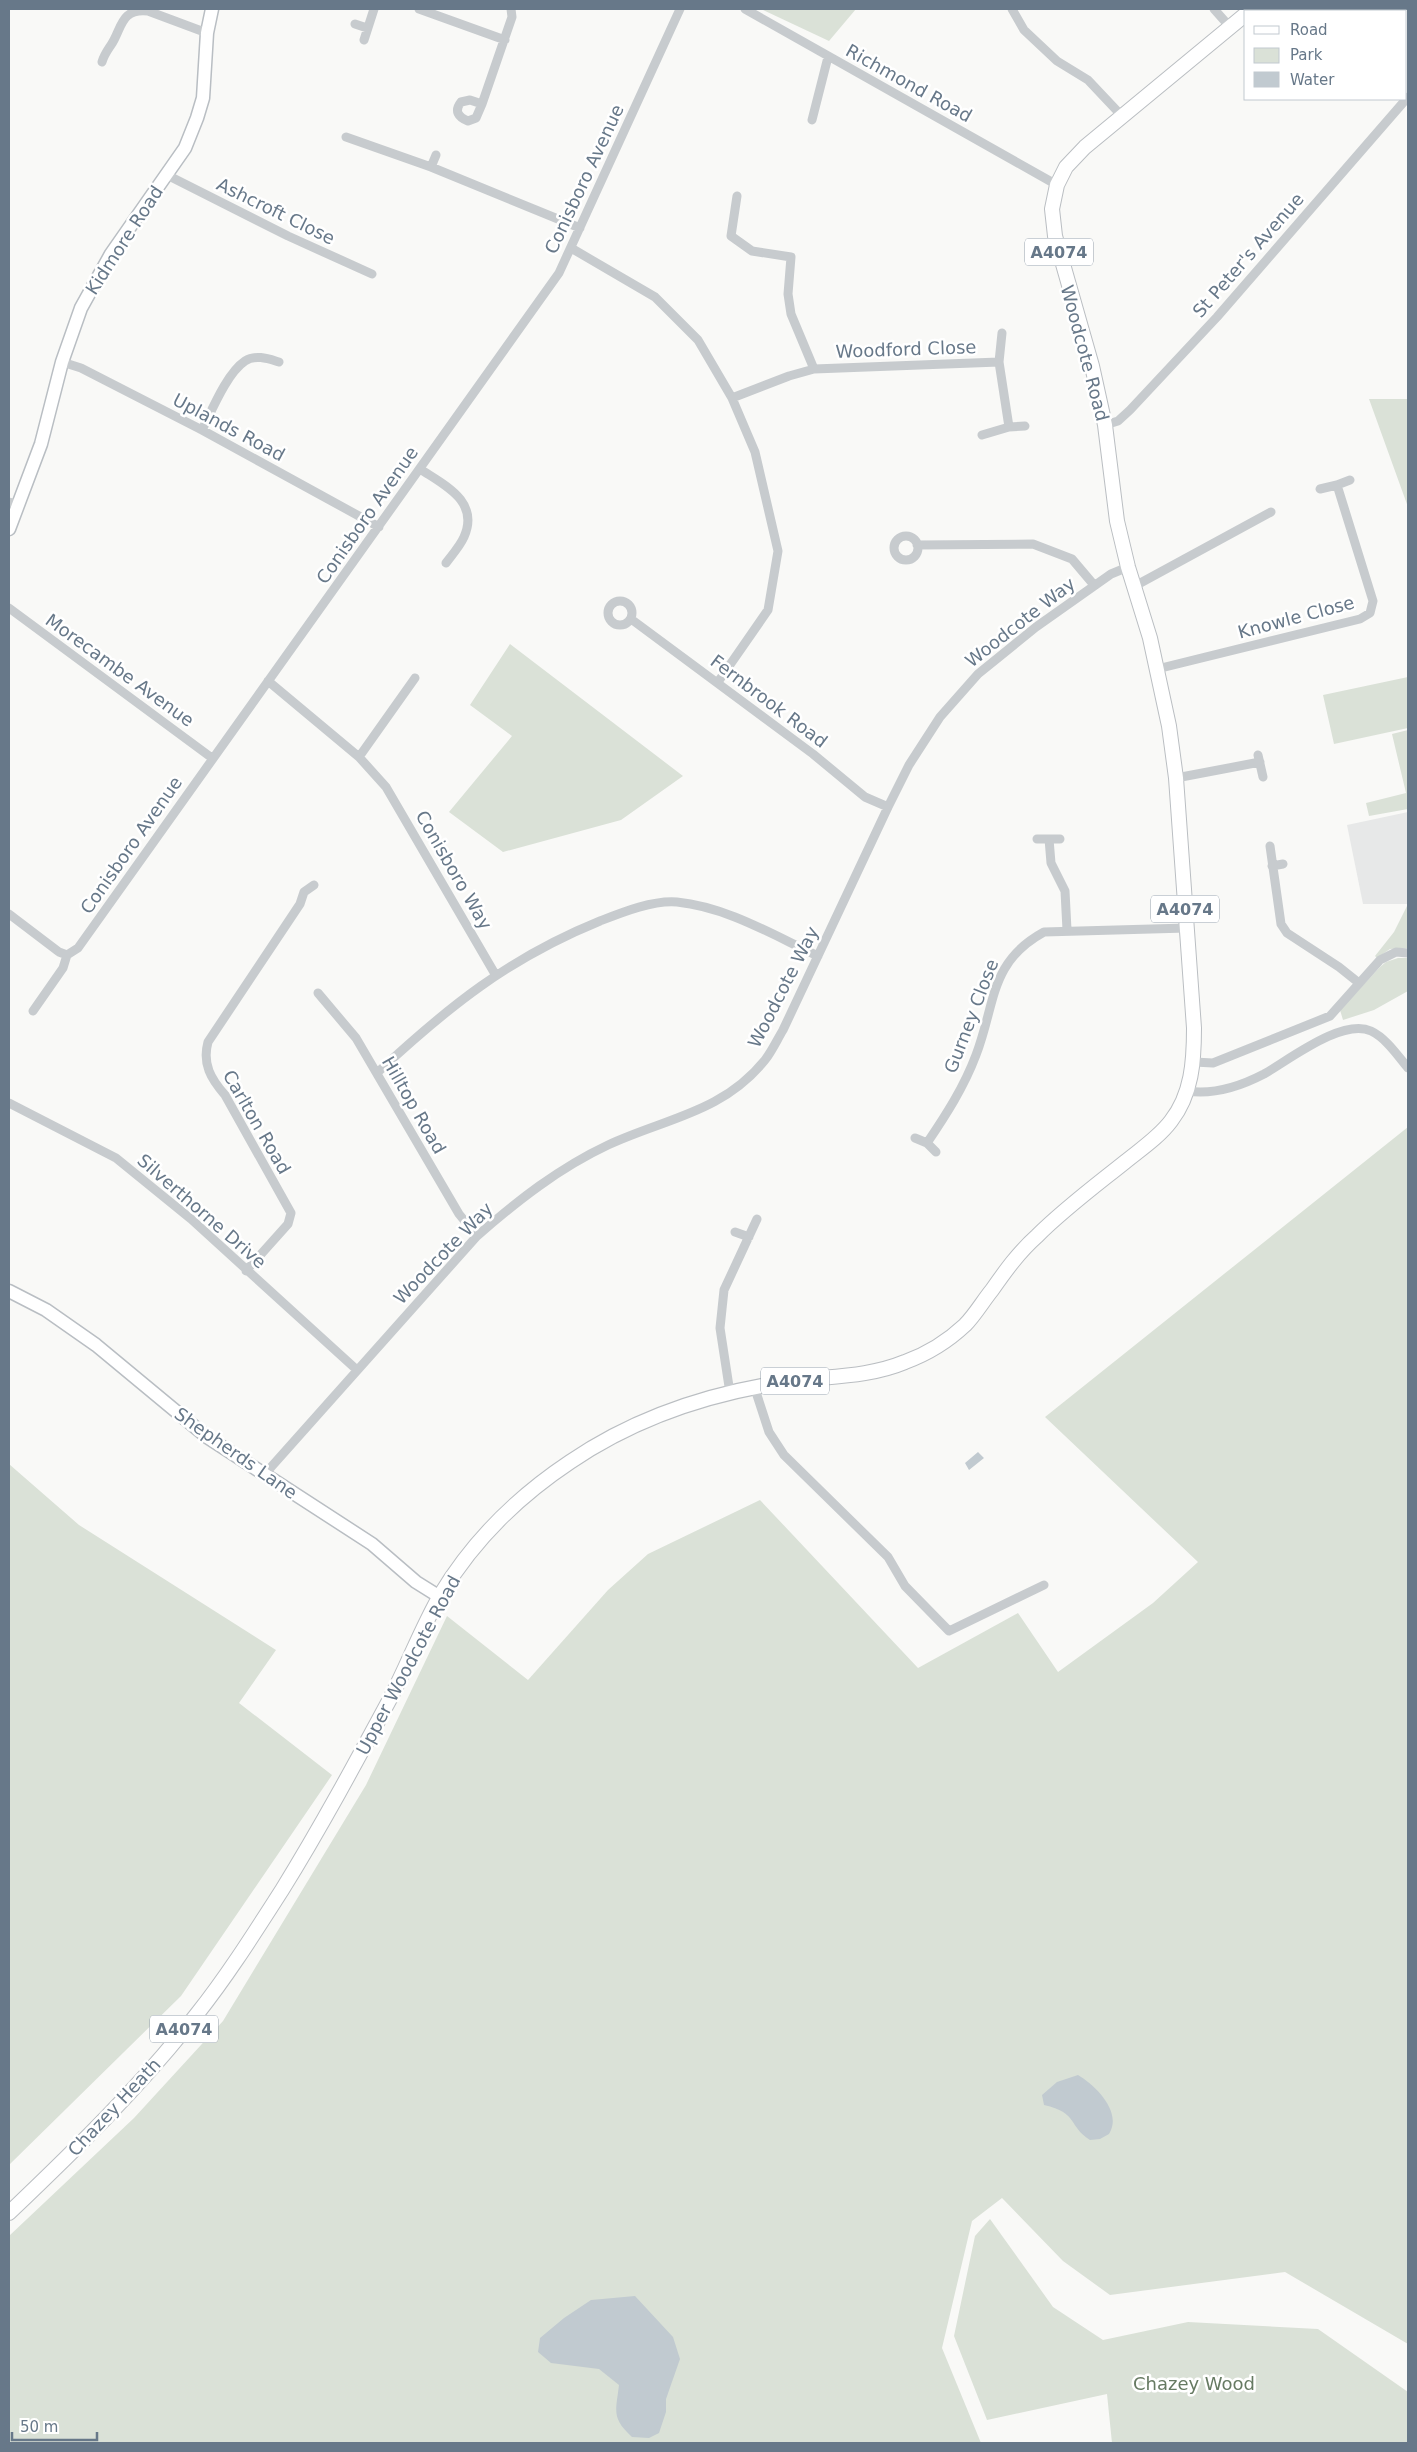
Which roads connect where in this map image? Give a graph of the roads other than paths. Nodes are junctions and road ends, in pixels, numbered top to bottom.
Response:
1 (212, 9) edge
2 (374, 9) edge
3 (419, 9) edge
4 (511, 9) edge
5 (680, 9) edge
6 (745, 9) edge
7 (1012, 9) edge
8 (1214, 9) edge
9 (1244, 16) edge
10 (355, 24) dead end
11 (1230, 27) junction
12 (367, 28) junction
13 (207, 33) junction
14 (364, 40) dead end
15 (504, 40) junction
16 (828, 56) junction
17 (102, 62) dead end
18 (1405, 100) edge
19 (482, 104) dead end
20 (1121, 115) junction
21 (812, 120) dead end
22 (346, 136) dead end
23 (436, 155) dead end
24 (431, 167) junction
25 (167, 175) junction
26 (1058, 185) junction
27 (737, 196) dead end
28 (580, 228) junction
29 (571, 248) junction
30 (372, 274) dead end
31 (1002, 333) dead end
32 (62, 362) junction
33 (279, 362) dead end
34 (999, 362) junction
35 (814, 369) junction
36 (732, 398) junction
37 (1026, 426) dead end
38 (1105, 426) junction
39 (1009, 427) junction
40 (202, 430) junction
41 (982, 435) dead end
42 (420, 469) junction
43 (1350, 480) dead end
44 (1337, 485) junction
45 (1320, 489) dead end
46 (13, 503) edge
47 (1271, 512) dead end
48 (379, 527) junction
49 (9, 529) edge
50 (918, 545) dead end
51 (446, 563) dead end
52 (1128, 567) junction
53 (1094, 585) junction
54 (1134, 588) junction
55 (9, 608) edge
56 (631, 619) dead end
57 (1157, 668) junction
58 (415, 678) dead end
59 (268, 681) junction
60 (718, 682) junction
61 (359, 757) junction
62 (212, 758) junction
63 (1176, 778) junction
64 (1263, 778) dead end
65 (888, 808) junction
66 (1037, 839) dead end
67 (1060, 839) dead end
68 (1049, 840) junction
69 (1270, 846) dead end
70 (1283, 864) dead end
71 (1272, 866) junction
72 (314, 885) dead end
73 (9, 914) edge
74 (1186, 928) junction
75 (1067, 930) junction
76 (1408, 953) edge
77 (67, 955) junction
78 (818, 956) junction
79 (495, 974) junction
80 (1359, 984) junction
81 (318, 993) dead end
82 (33, 1012) dead end
83 (1330, 1016) junction
84 (1334, 1033) junction
85 (1194, 1062) junction
86 (1408, 1068) edge
87 (377, 1073) junction
88 (1187, 1091) junction
89 (9, 1103) edge
90 (915, 1138) dead end
91 (927, 1143) junction
92 (936, 1152) dead end
93 (757, 1219) dead end
94 (734, 1232) dead end
95 (477, 1236) junction
96 (748, 1237) junction
97 (246, 1271) junction
98 (9, 1291) edge
99 (357, 1370) junction
100 (755, 1389) junction
101 (730, 1393) junction
102 (264, 1475) junction
103 (1044, 1585) dead end
104 (440, 1597) junction
105 (324, 1818) joint
106 (9, 2213) edge

1 - 13 street, Kidmore Road
2 - 12 street
3 - 15 street
4 - 15 street
5 - 28 street, Conisboro Avenue
6 - 16 street, Richmond Road
7 - 20 street
8 - 11 street
9 - 11 main road, Woodcote Road / A4074
10 - 12 street
11 - 20 main road, Woodcote Road / A4074
12 - 14 street
13 - 17 street
13 - 25 street, Kidmore Road
15 - 19 street
16 - 21 street
16 - 26 street, Richmond Road
18 - 38 street, St Peter's Avenue
20 - 26 main road, Woodcote Road / A4074
22 - 24 street
23 - 24 street
24 - 28 street
25 - 30 street, Ashcroft Close
25 - 32 street, Kidmore Road
26 - 38 main road, Woodcote Road / A4074
27 - 35 street, Woodford Close
28 - 29 street, Conisboro Avenue
29 - 36 street
29 - 42 street, Conisboro Avenue
31 - 34 street, Woodford Close
32 - 40 street, Uplands Road
32 - 46 street, Kidmore Road
33 - 40 street
34 - 35 street, Woodford Close
34 - 39 street, Woodford Close
35 - 36 street, Woodford Close
36 - 60 street
37 - 39 street
38 - 52 main road, Woodcote Road / A4074
39 - 41 street
40 - 48 street, Uplands Road
42 - 48 street, Conisboro Avenue
42 - 51 street
43 - 44 street
44 - 45 street
44 - 57 street, Knowle Close
46 - 49 street, Kidmore Road
47 - 54 street
48 - 59 street, Conisboro Avenue
50 - 53 street
52 - 53 street, Woodcote Way
52 - 54 main road, Upper Woodcote Road / A4074
53 - 65 street, Woodcote Way
54 - 57 main road, Upper Woodcote Road / A4074
55 - 62 street, Morecambe Avenue
56 - 60 street, Fernbrook Road
57 - 63 main road, Upper Woodcote Road / A4074
58 - 61 street
59 - 61 street, Conisboro Way
59 - 62 street, Conisboro Avenue
60 - 65 street, Fernbrook Road
61 - 79 street, Conisboro Way
62 - 77 street, Conisboro Avenue
63 - 64 street
63 - 74 main road, Upper Woodcote Road / A4074
65 - 78 street, Woodcote Way
66 - 68 street
67 - 68 street
68 - 75 street
69 - 71 street
70 - 71 street
71 - 80 street
72 - 97 street, Carlton Road
73 - 77 street
74 - 75 street, Gurney Close
74 - 85 main road, Upper Woodcote Road / A4074
75 - 91 street, Gurney Close
76 - 80 street
77 - 82 street, Conisboro Avenue
78 - 79 street
78 - 95 street, Woodcote Way
79 - 87 street
80 - 83 street
81 - 87 street, Hilltop Road
83 - 84 street
83 - 85 street
84 - 86 street
84 - 88 street
85 - 88 main road, Upper Woodcote Road / A4074
87 - 95 street, Hilltop Road
88 - 100 main road, Upper Woodcote Road / A4074
89 - 97 street, Silverthorne Drive
90 - 91 street
91 - 92 street
93 - 96 street
94 - 96 street
95 - 99 street, Woodcote Way
96 - 101 street
97 - 99 street, Silverthorne Drive
98 - 102 street, Shepherds Lane
99 - 102 street, Woodcote Way
100 - 101 main road, Upper Woodcote Road / A4074
100 - 103 street
101 - 104 main road, Upper Woodcote Road / A4074
102 - 104 street, Shepherds Lane
104 - 105 main road, Upper Woodcote Road / A4074
105 - 106 main road, Chazey Heath / A4074

